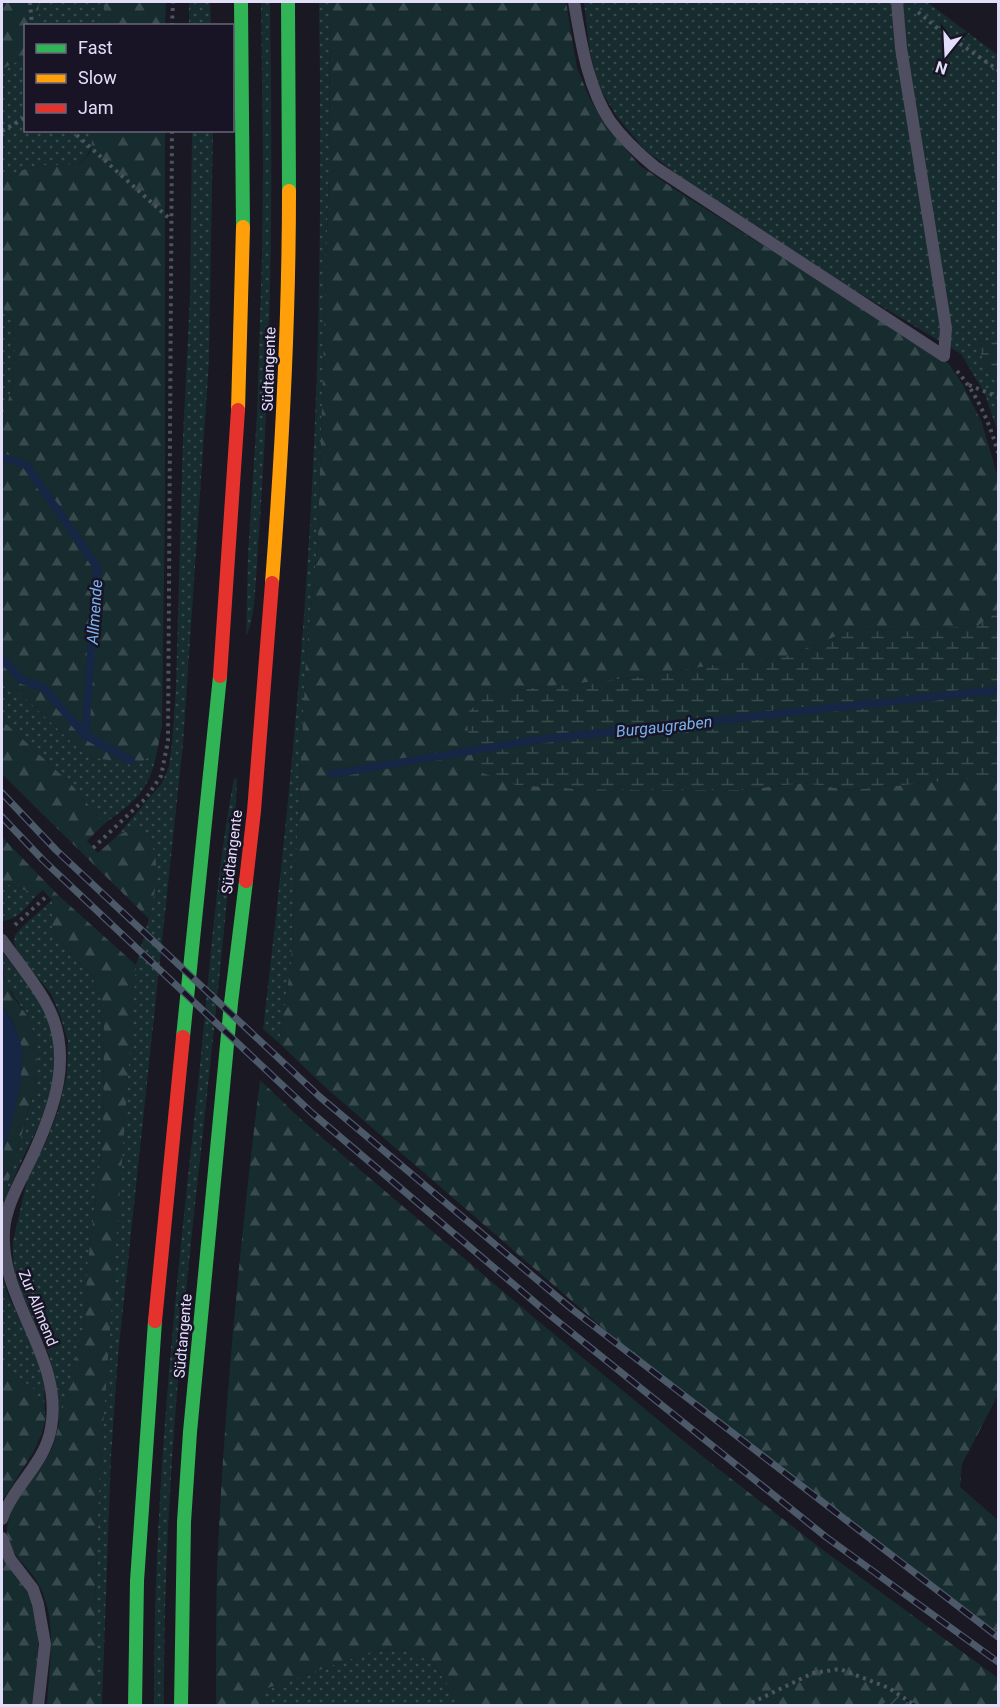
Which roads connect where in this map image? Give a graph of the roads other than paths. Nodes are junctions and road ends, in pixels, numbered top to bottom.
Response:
1 (242, 2) edge
2 (288, 2) edge
3 (574, 2) edge
4 (897, 2) edge
5 (5, 935) edge
6 (2, 1519) edge
7 (2, 1538) edge
8 (38, 1706) edge
9 (135, 1706) edge
10 (181, 1706) edge

1 - 9 highway, Südtangente
2 - 10 highway, Südtangente
3 - 4 lane
5 - 6 lane, Zur Allmend
7 - 8 lane

